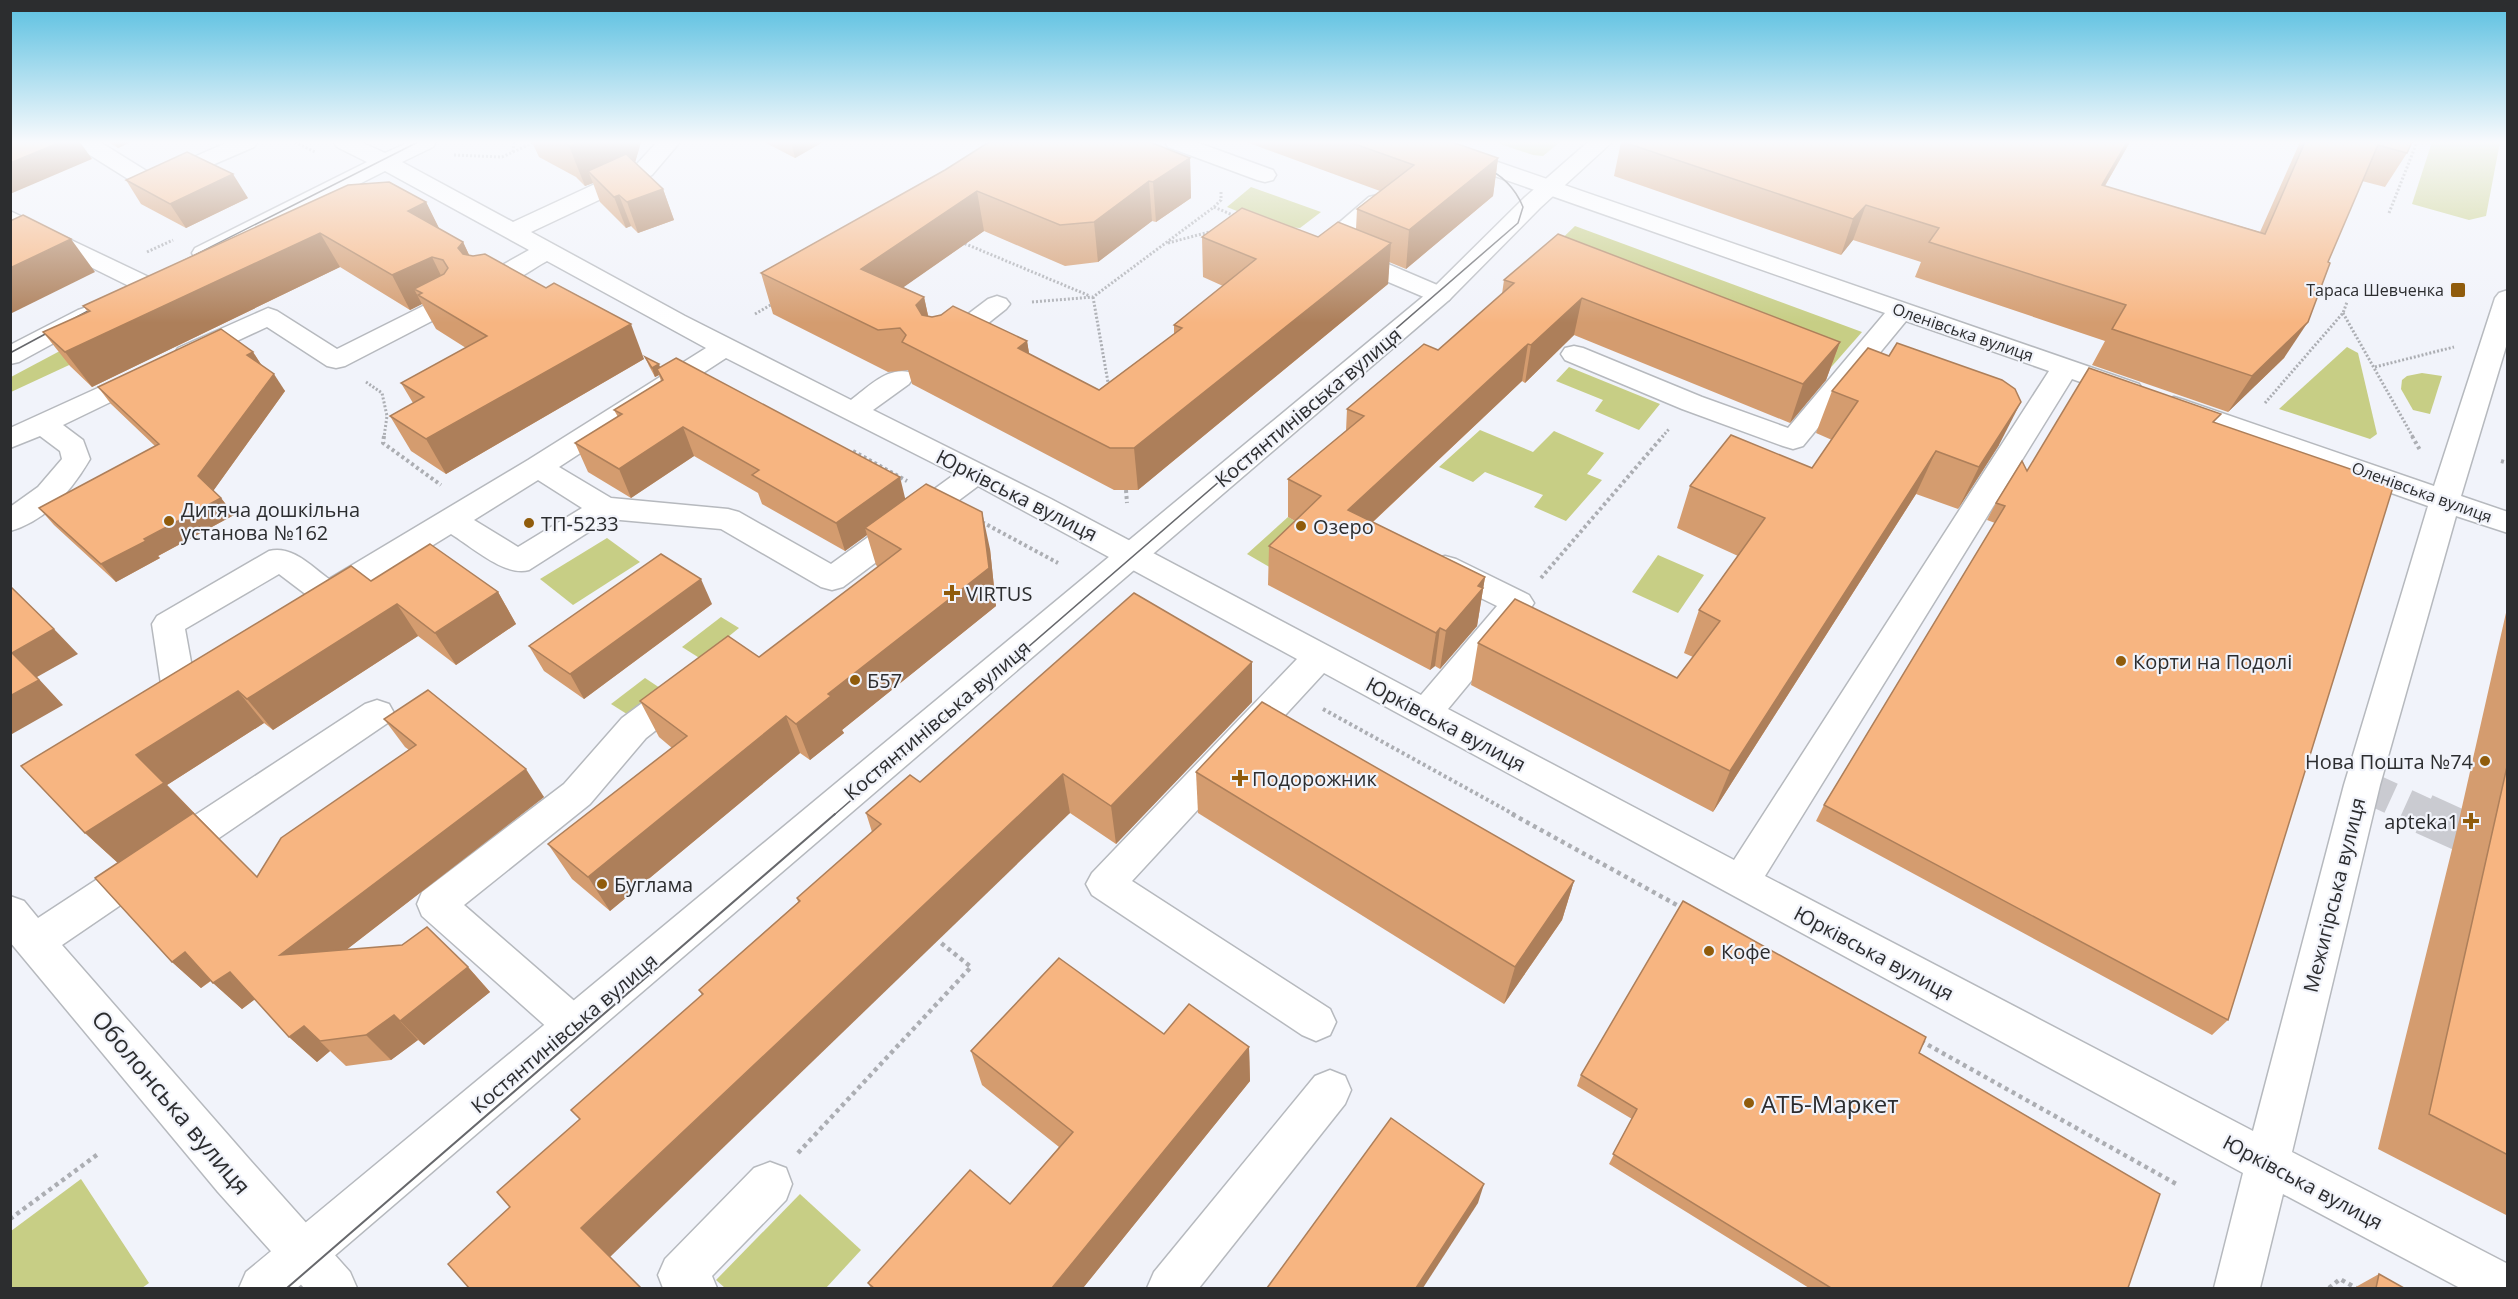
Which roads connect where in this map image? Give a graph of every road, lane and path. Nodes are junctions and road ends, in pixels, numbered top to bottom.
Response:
1 (1377, 202) edge
2 (303, 203) edge
3 (461, 203) edge
4 (574, 203) edge
5 (1218, 203) edge
6 (1532, 203) edge
7 (1593, 203) edge
8 (2394, 203) edge
9 (1214, 207) junction
10 (2390, 213) dead end
11 (10, 218) edge
12 (1239, 218) edge
13 (1216, 230) edge
14 (511, 232) junction
15 (951, 238) edge
16 (1164, 245) junction
17 (546, 251) junction
18 (490, 282) edge
19 (144, 284) junction
20 (1440, 295) junction
21 (1093, 297) junction
22 (2507, 300) edge
23 (450, 302) edge
24 (2347, 302) dead end
25 (775, 303) edge
26 (997, 304) dead end
27 (1901, 310) junction
28 (2343, 313) junction
29 (755, 314) dead end
30 (725, 347) junction
31 (2458, 347) dead end
32 (940, 348) edge
33 (1574, 354) dead end
34 (10, 356) edge
35 (336, 360) junction
36 (2375, 367) junction
37 (2065, 368) junction
38 (899, 378) edge
39 (1110, 393) edge
40 (1692, 403) junction
41 (854, 411) junction
42 (2258, 412) edge
43 (42, 423) junction
44 (10, 439) edge
45 (2420, 450) dead end
46 (2501, 461) dead end
47 (2508, 464) edge
48 (538, 467) junction
49 (976, 473) junction
50 (1125, 490) edge
51 (2445, 500) junction
52 (1127, 503) dead end
53 (604, 508) junction
54 (462, 514) junction
55 (10, 520) edge
56 (2508, 523) edge
57 (1418, 553) edge
58 (1132, 556) junction
59 (328, 595) junction
60 (1518, 603) junction
61 (298, 613) edge
62 (1318, 657) junction
63 (208, 666) edge
64 (694, 682) edge
65 (178, 684) junction
66 (1288, 689) junction
67 (149, 702) edge
68 (377, 713) dead end
69 (1425, 713) junction
70 (1740, 882) junction
71 (1693, 914) edge
72 (17, 921) edge
73 (941, 943) dead end
74 (1317, 1022) dead end
75 (573, 1025) junction
76 (1910, 1035) edge
77 (1329, 1090) dead end
78 (98, 1154) dead end
79 (2268, 1163) junction
80 (770, 1184) joint
81 (2178, 1185) dead end
82 (10, 1219) edge
83 (303, 1254) junction
84 (262, 1288) edge
85 (334, 1288) edge
86 (694, 1288) edge
87 (1170, 1288) edge
88 (2237, 1288) edge
89 (2330, 1288) edge
90 (2356, 1288) edge
91 (2506, 1288) edge

1 - 20 street
2 - 19 street
3 - 14 street, Юрківська вулиця
4 - 14 street
5 - 9 path
6 - 20 street, Костянтинівська вулиця
7 - 27 street, Оленівська вулиця
8 - 10 path
9 - 12 path
9 - 16 path
11 - 19 street
13 - 16 path
14 - 17 street, Юрківська вулиця
15 - 21 path
16 - 21 path
17 - 18 street
17 - 30 street, Юрківська вулиця
19 - 34 street
20 - 58 street, Костянтинівська вулиця
21 - 39 path
22 - 51 street, Межигірська вулиця
23 - 35 street
24 - 28 path
25 - 29 path
26 - 32 street
27 - 37 street, Оленівська вулиця
27 - 40 street
28 - 36 path
28 - 42 path
30 - 41 street, Юрківська вулиця
30 - 48 street
31 - 36 path
33 - 40 street
35 - 43 street
35 - 54 path
36 - 45 path
37 - 51 street, Оленівська вулиця
37 - 70 street
38 - 41 street
40 - 60 path
41 - 49 street, Юрківська вулиця
43 - 44 street
43 - 55 street
46 - 47 path
48 - 53 street
48 - 54 street
49 - 53 street
49 - 58 street, Юрківська вулиця
50 - 52 path
51 - 56 street, Оленівська вулиця
51 - 79 street, Межигірська вулиця
53 - 54 street
54 - 59 street
57 - 60 street
58 - 62 street, Юрківська вулиця
58 - 75 street, Костянтинівська вулиця
59 - 61 street
59 - 65 street
60 - 69 street
62 - 66 street
62 - 69 street, Юрківська вулиця
63 - 65 street
64 - 75 street
65 - 67 street
66 - 71 path
66 - 74 street
68 - 72 street
69 - 70 street, Юрківська вулиця
70 - 79 street, Юрківська вулиця
72 - 83 street, Оболонська вулиця
73 - 80 path
75 - 83 street, Костянтинівська вулиця
76 - 81 path
77 - 87 street
78 - 82 path
79 - 88 street, Межигірська вулиця
79 - 91 street, Юрківська вулиця
80 - 86 street
83 - 84 street, Костянтинівська вулиця
83 - 85 street, Оболонська вулиця
89 - 90 path

